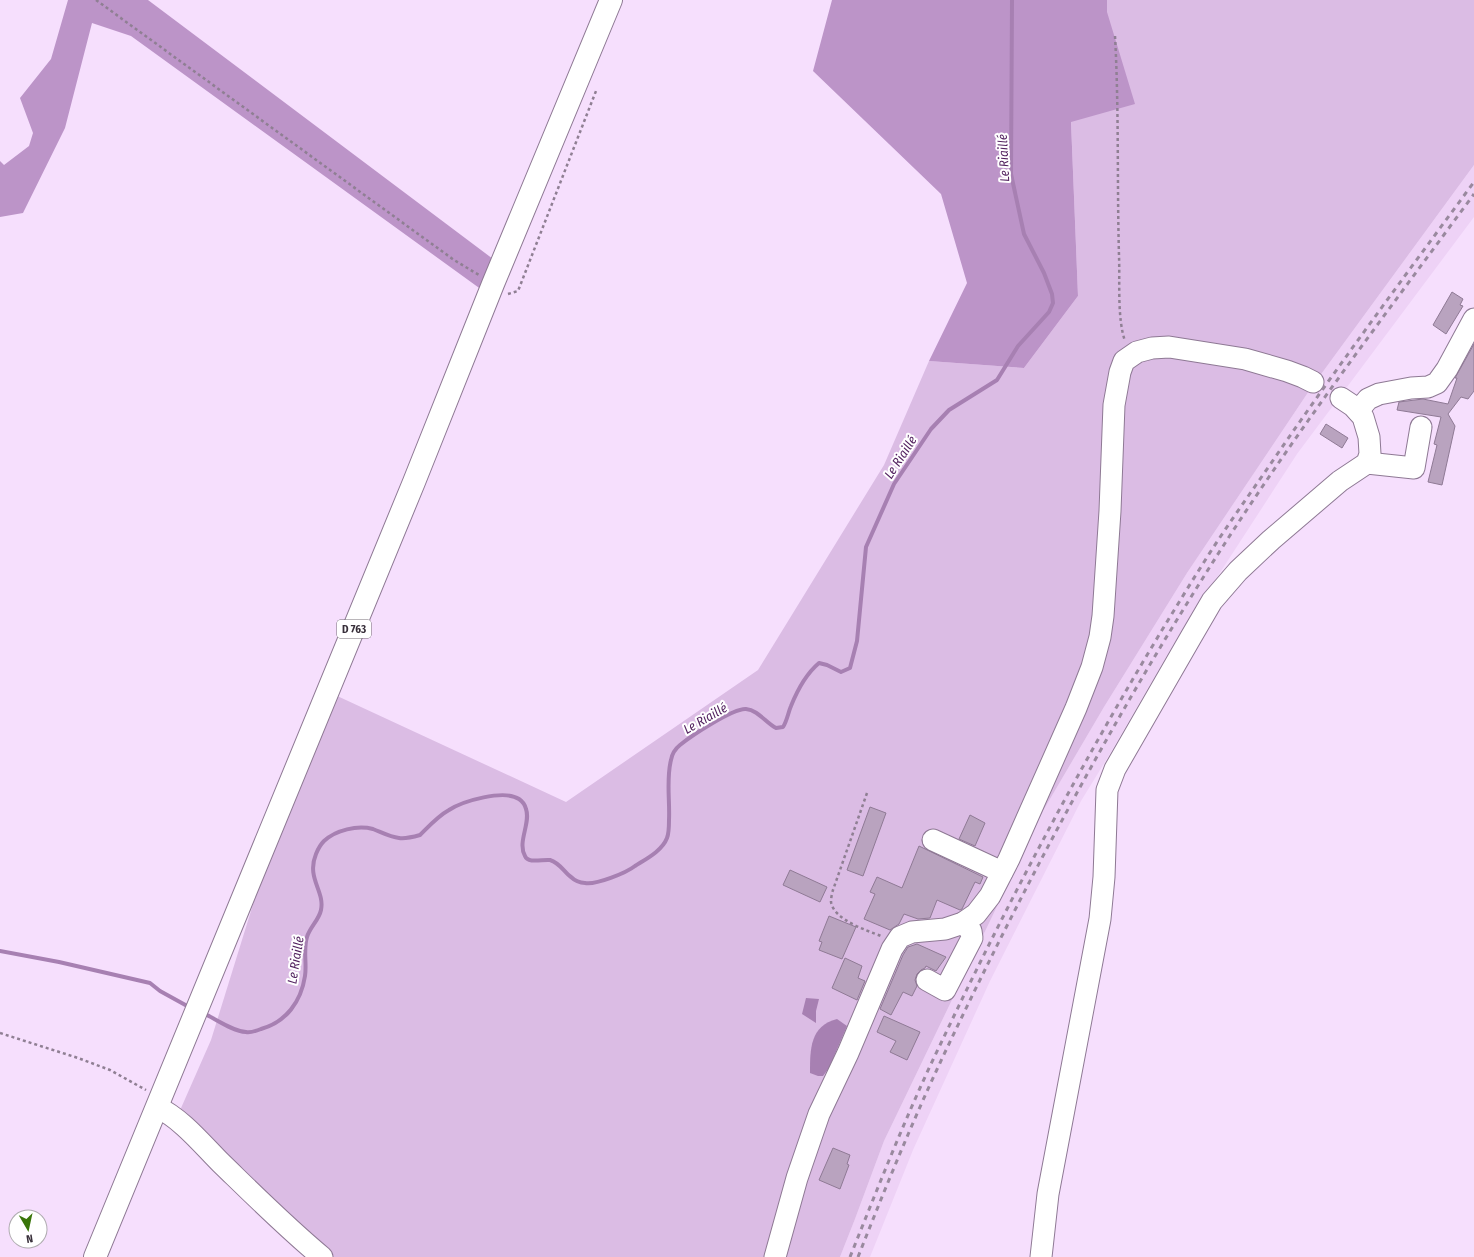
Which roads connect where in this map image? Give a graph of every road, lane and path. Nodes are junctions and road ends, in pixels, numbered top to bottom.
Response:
1 (96, 0) edge
2 (610, 0) edge
3 (1115, 36) dead end
4 (596, 91) dead end
5 (493, 284) junction
6 (1474, 319) edge
7 (1131, 356) junction
8 (1313, 382) dead end
9 (1341, 398) dead end
10 (1358, 411) junction
11 (1421, 428) dead end
12 (1367, 463) junction
13 (867, 792) dead end
14 (933, 840) dead end
15 (1002, 872) junction
16 (963, 923) junction
17 (897, 942) junction
18 (927, 980) dead end
19 (0, 1033) edge
20 (158, 1103) junction
21 (95, 1257) edge
22 (322, 1257) edge
23 (775, 1257) edge
24 (1041, 1257) edge

1 - 5 path
2 - 5 main road, D 763
3 - 7 path
4 - 5 path
5 - 20 main road, D 763
6 - 10 street
7 - 8 street
7 - 15 street
9 - 10 street
10 - 12 street
11 - 12 street
12 - 24 street
13 - 17 path
14 - 15 street
15 - 16 street
16 - 17 street
16 - 18 street
17 - 23 street
19 - 20 path
20 - 21 main road, D 763
20 - 22 street

